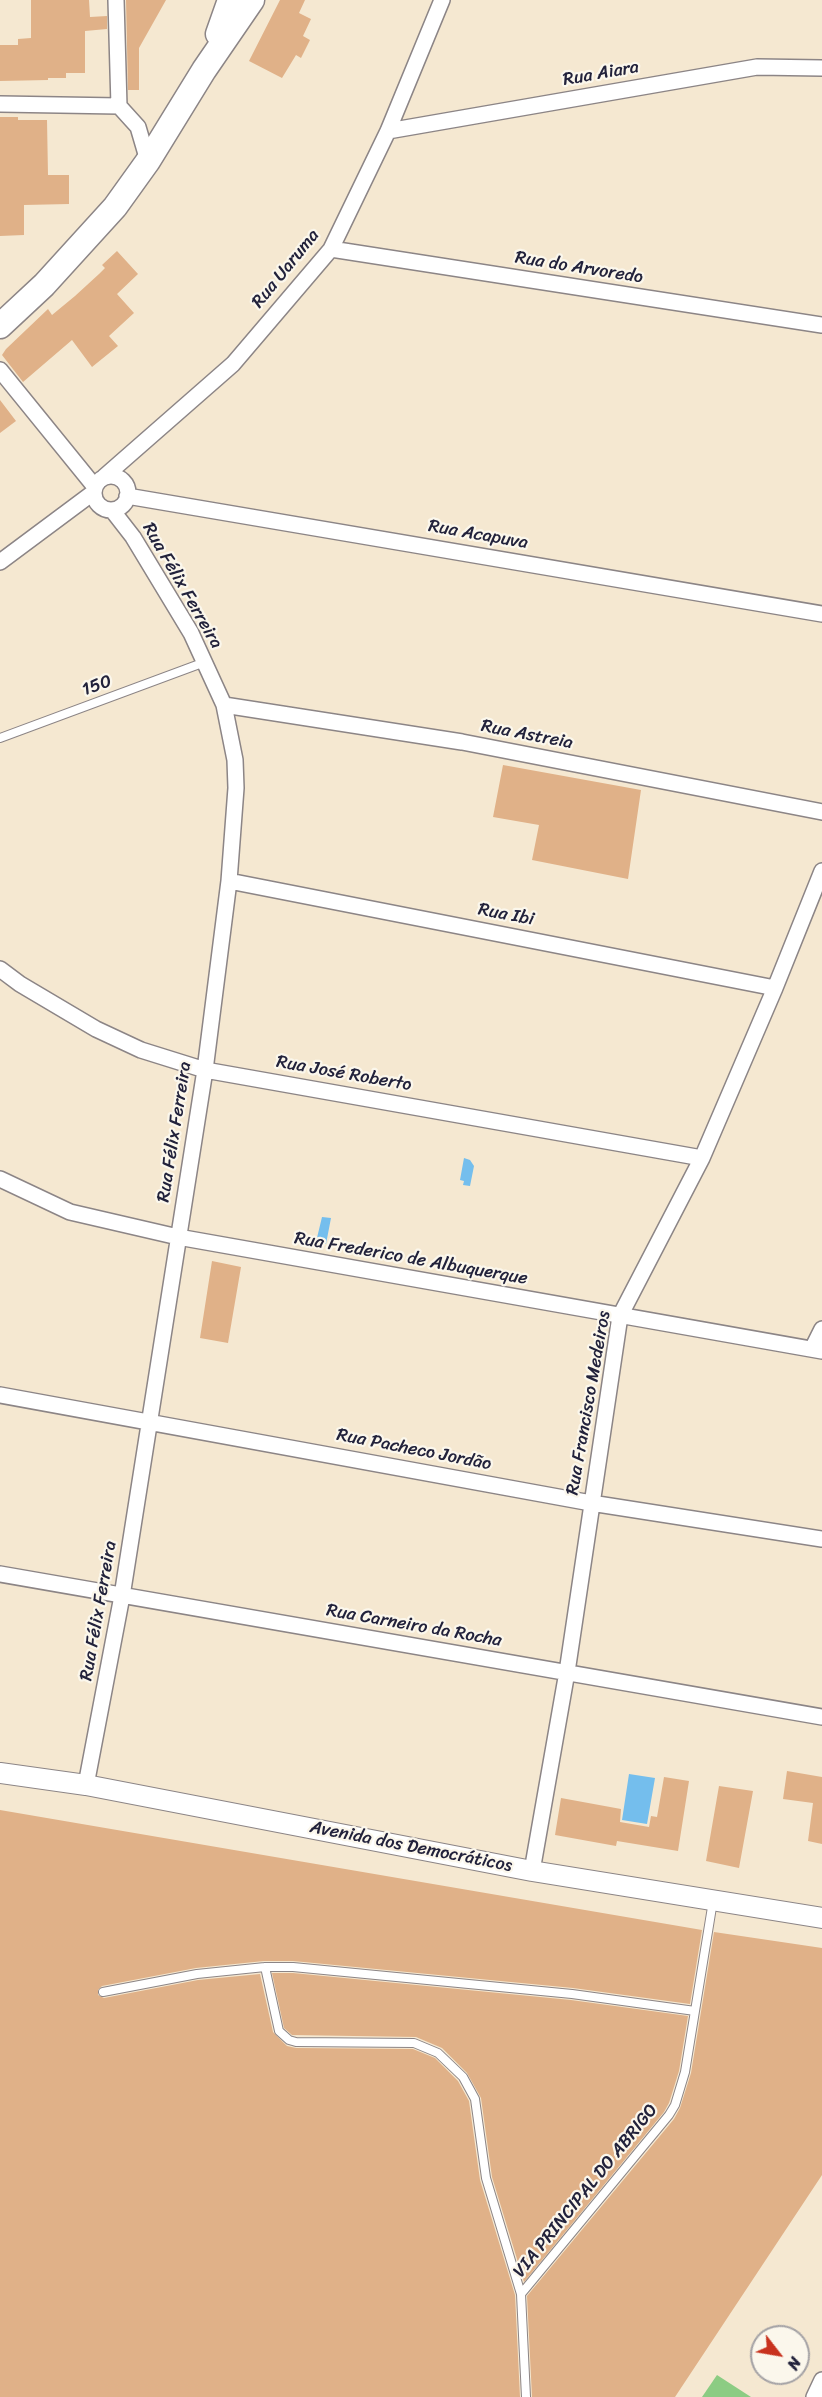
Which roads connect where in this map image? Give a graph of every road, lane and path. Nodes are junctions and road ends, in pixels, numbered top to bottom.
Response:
1 (116, 0) edge
2 (230, 0) edge
3 (252, 0) edge
4 (442, 0) edge
5 (822, 68) edge
6 (204, 70) junction
7 (0, 104) edge
8 (119, 106) junction
9 (138, 127) junction
10 (170, 128) junction
11 (388, 131) junction
12 (148, 161) junction
13 (331, 249) junction
14 (822, 325) edge
15 (0, 326) edge
16 (0, 370) edge
17 (98, 485) junction
18 (127, 495) junction
19 (112, 510) junction
20 (0, 562) edge
21 (822, 614) edge
22 (204, 662) junction
23 (224, 705) junction
24 (0, 738) edge
25 (822, 812) edge
26 (822, 871) edge
27 (229, 881) junction
28 (0, 969) edge
29 (775, 988) junction
30 (205, 1070) junction
31 (702, 1158) junction
32 (0, 1179) edge
33 (178, 1238) junction
34 (620, 1316) junction
35 (822, 1329) edge
36 (817, 1350) edge
37 (0, 1395) edge
38 (151, 1421) junction
39 (591, 1503) junction
40 (822, 1539) edge
41 (0, 1574) edge
42 (122, 1596) junction
43 (567, 1672) junction
44 (822, 1717) edge
45 (0, 1773) edge
46 (86, 1785) junction
47 (532, 1871) junction
48 (713, 1900) junction
49 (822, 1918) edge
50 (265, 1967) junction
51 (103, 1992) dead end
52 (695, 2011) junction
53 (521, 2294) junction
54 (822, 2380) edge
55 (526, 2397) edge
56 (814, 2397) edge

1 - 8 street
2 - 6 main road
3 - 6 main road
4 - 11 street, Rua Uaruma
5 - 11 street, Rua Aiara
6 - 10 main road
7 - 8 street
8 - 9 street
9 - 10 street
9 - 12 street
10 - 12 main road
11 - 13 street, Rua Uaruma
12 - 15 main road
13 - 14 street, Rua do Arvoredo
13 - 17 street, Rua Uaruma
16 - 17 street
17 - 18 street
17 - 19 street
17 - 20 street, Rua Uaruma
18 - 19 street
18 - 21 street, Rua Acapuva
19 - 22 street, Rua Félix Ferreira
22 - 23 street, Rua Félix Ferreira
22 - 24 lane, 150
23 - 25 street, Rua Astreia
23 - 27 street, Rua Félix Ferreira
26 - 29 street, Rua Francisco Medeiros
27 - 29 street, Rua Ibi
27 - 30 street, Rua Félix Ferreira
28 - 30 street, Rua José Roberto
29 - 31 street, Rua Francisco Medeiros
30 - 31 street, Rua José Roberto
30 - 33 street, Rua Félix Ferreira
31 - 34 street, Rua Francisco Medeiros
32 - 33 street, Rua Frederico de Albuquerque
33 - 34 street, Rua Frederico de Albuquerque
33 - 38 street, Rua Félix Ferreira
34 - 36 street, Rua Frederico de Albuquerque
34 - 39 street, Rua Francisco Medeiros
35 - 36 street
37 - 38 street, Rua Pacheco Jordão
38 - 39 street, Rua Pacheco Jordão
38 - 42 street, Rua Félix Ferreira
39 - 40 street, Rua Pacheco Jordão
39 - 43 street, Rua Francisco Medeiros
41 - 42 street, Rua Carneiro da Rocha
42 - 43 street, Rua Carneiro da Rocha
42 - 46 street, Rua Félix Ferreira
43 - 44 street, Rua Carneiro da Rocha
43 - 47 street, Rua Francisco Medeiros
45 - 46 street, Avenida dos Democráticos
46 - 47 street, Avenida dos Democráticos
47 - 48 street, Avenida dos Democráticos
48 - 49 street, Avenida dos Democráticos
48 - 52 lane, VIA PRINCIPAL DO ABRIGO
50 - 51 lane
50 - 52 lane
50 - 53 lane
52 - 53 lane, VIA PRINCIPAL DO ABRIGO
53 - 55 lane, VIA PRINCIPAL DO ABRIGO
54 - 56 street

